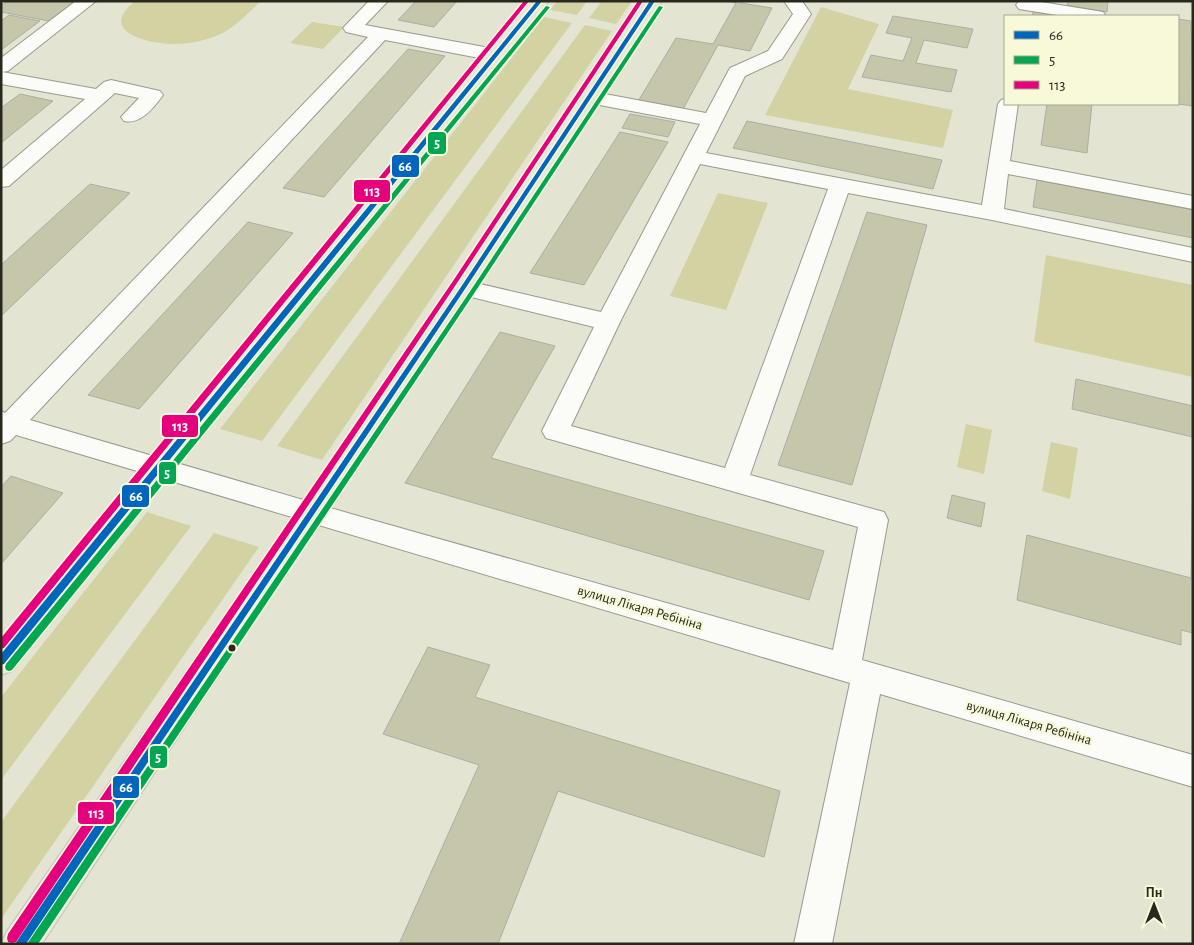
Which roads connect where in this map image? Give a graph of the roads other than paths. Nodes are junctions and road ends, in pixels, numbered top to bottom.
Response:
1 (86, 1) edge
2 (379, 1) edge
3 (540, 1) edge
4 (653, 1) edge
5 (793, 1) edge
6 (1025, 7) edge
7 (1089, 15) edge
8 (381, 34) junction
9 (495, 56) junction
10 (1, 67) edge
11 (1, 78) edge
12 (100, 96) junction
13 (589, 97) junction
14 (1008, 105) edge
15 (130, 116) dead end
16 (712, 120) junction
17 (694, 157) junction
18 (1007, 167) dead end
19 (1, 181) edge
20 (840, 186) junction
21 (1193, 203) edge
22 (992, 213) junction
23 (1193, 255) edge
24 (463, 288) junction
25 (608, 322) junction
26 (4, 426) edge
27 (159, 467) junction
28 (734, 481) junction
29 (311, 513) junction
30 (1, 661) edge
31 (856, 671) junction
32 (1193, 770) edge
33 (20, 944) edge
34 (813, 944) edge

1 - 10 street
2 - 8 street
3 - 9 main road
4 - 13 main road
5 - 16 street
6 - 7 street
8 - 9 street
8 - 26 street
9 - 27 main road
11 - 12 street
12 - 15 street
12 - 19 street
13 - 16 street
13 - 24 main road
14 - 22 street
16 - 17 street
17 - 20 street
17 - 25 street
18 - 21 street
20 - 22 street
20 - 28 street
22 - 23 street
24 - 25 street
24 - 29 main road
25 - 28 street
26 - 27 street, вулиця Лікаря Ребініна
27 - 29 street, вулиця Лікаря Ребініна
27 - 30 main road
28 - 31 street
29 - 31 street, вулиця Лікаря Ребініна
29 - 33 main road
31 - 32 street, вулиця Лікаря Ребініна
31 - 34 street

